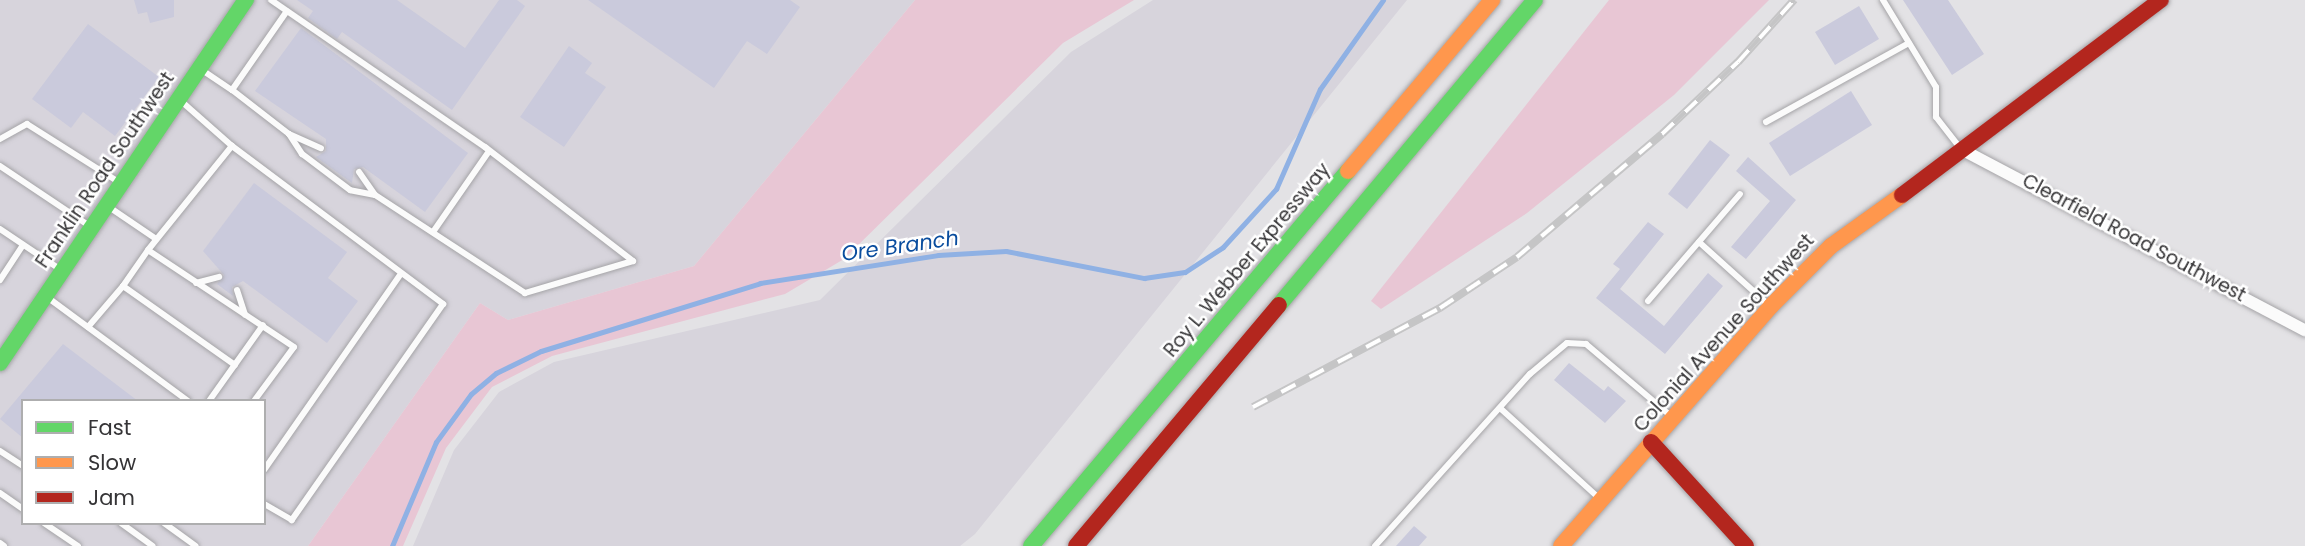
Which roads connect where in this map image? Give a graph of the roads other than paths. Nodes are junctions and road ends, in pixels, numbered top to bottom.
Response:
1 (246, 0) edge
2 (271, 0) edge
3 (1492, 0) edge
4 (1535, 0) edge
5 (1883, 0) edge
6 (2161, 0) edge
7 (2167, 0) edge
8 (287, 11) junction
9 (2139, 19) junction
10 (1909, 43) junction
11 (198, 68) junction
12 (232, 90) junction
13 (177, 98) junction
14 (1766, 122) dead end
15 (289, 135) junction
16 (0, 139) edge
17 (232, 146) junction
18 (321, 148) dead end
19 (1961, 149) junction
20 (489, 151) junction
21 (0, 166) edge
22 (359, 172) dead end
23 (119, 182) junction
24 (1740, 194) dead end
25 (375, 195) junction
26 (105, 203) junction
27 (90, 226) junction
28 (0, 229) edge
29 (433, 232) junction
30 (156, 239) junction
31 (1699, 242) junction
32 (23, 245) junction
33 (148, 250) junction
34 (62, 271) junction
35 (400, 275) junction
36 (219, 277) dead end
37 (0, 280) edge
38 (196, 283) junction
39 (123, 286) junction
40 (237, 290) dead end
41 (46, 296) junction
42 (1648, 301) dead end
43 (1771, 306) junction
44 (246, 316) junction
45 (263, 324) junction
46 (88, 327) junction
47 (2305, 330) edge
48 (0, 363) edge
49 (235, 365) junction
50 (185, 399) edge
51 (210, 399) edge
52 (255, 399) edge
53 (1500, 408) junction
54 (1672, 417) junction
55 (1651, 442) junction
56 (0, 451) edge
57 (21, 465) edge
58 (266, 467) edge
59 (0, 493) edge
60 (1602, 500) junction
61 (266, 505) edge
62 (21, 508) edge
63 (47, 525) edge
64 (124, 525) edge
65 (167, 525) edge
66 (78, 546) edge
67 (153, 546) edge
68 (196, 546) edge
69 (1031, 546) edge
70 (1076, 546) edge
71 (1375, 546) edge
72 (1561, 546) edge
73 (1746, 546) edge

1 - 11 main road, Franklin Road Southwest
2 - 8 lane
3 - 69 main road, Roy L. Webber Expressway
4 - 70 main road
5 - 10 lane
6 - 9 main road, Colonial Avenue Southwest
7 - 9 main road, Colonial Avenue Southwest
8 - 12 lane
8 - 20 lane
9 - 19 main road, Colonial Avenue Southwest
10 - 14 lane
10 - 19 lane
11 - 12 lane
11 - 13 main road, Franklin Road Southwest
12 - 15 lane
13 - 17 lane
13 - 23 main road, Franklin Road Southwest
15 - 18 lane
15 - 25 lane
16 - 23 lane
17 - 30 lane
17 - 35 lane
19 - 43 main road, Colonial Avenue Southwest
19 - 47 street, Clearfield Road Southwest
20 - 29 lane
20 - 29 lane
21 - 27 lane
22 - 25 lane
23 - 26 main road, Franklin Road Southwest
24 - 31 lane
25 - 29 lane
26 - 27 main road, Franklin Road Southwest
26 - 30 lane
27 - 34 main road, Franklin Road Southwest
28 - 32 lane
30 - 33 lane
31 - 42 lane
31 - 43 lane
32 - 34 lane
32 - 37 lane
33 - 38 lane
33 - 39 lane
34 - 41 main road, Franklin Road Southwest
35 - 58 lane
35 - 61 lane
36 - 38 lane
38 - 44 lane
39 - 46 lane
39 - 49 lane
40 - 44 lane
41 - 46 lane
41 - 48 main road, Franklin Road Southwest
43 - 54 main road, Colonial Avenue Southwest
44 - 45 lane
45 - 49 lane
45 - 52 lane
46 - 50 lane
49 - 51 lane
53 - 54 lane
53 - 60 lane
53 - 71 lane
54 - 55 main road, Colonial Avenue Southwest
55 - 60 main road, Colonial Avenue Southwest
55 - 73 main road
56 - 57 lane
59 - 62 lane
60 - 72 main road, Colonial Avenue Southwest
63 - 66 lane
64 - 67 lane
65 - 68 lane

